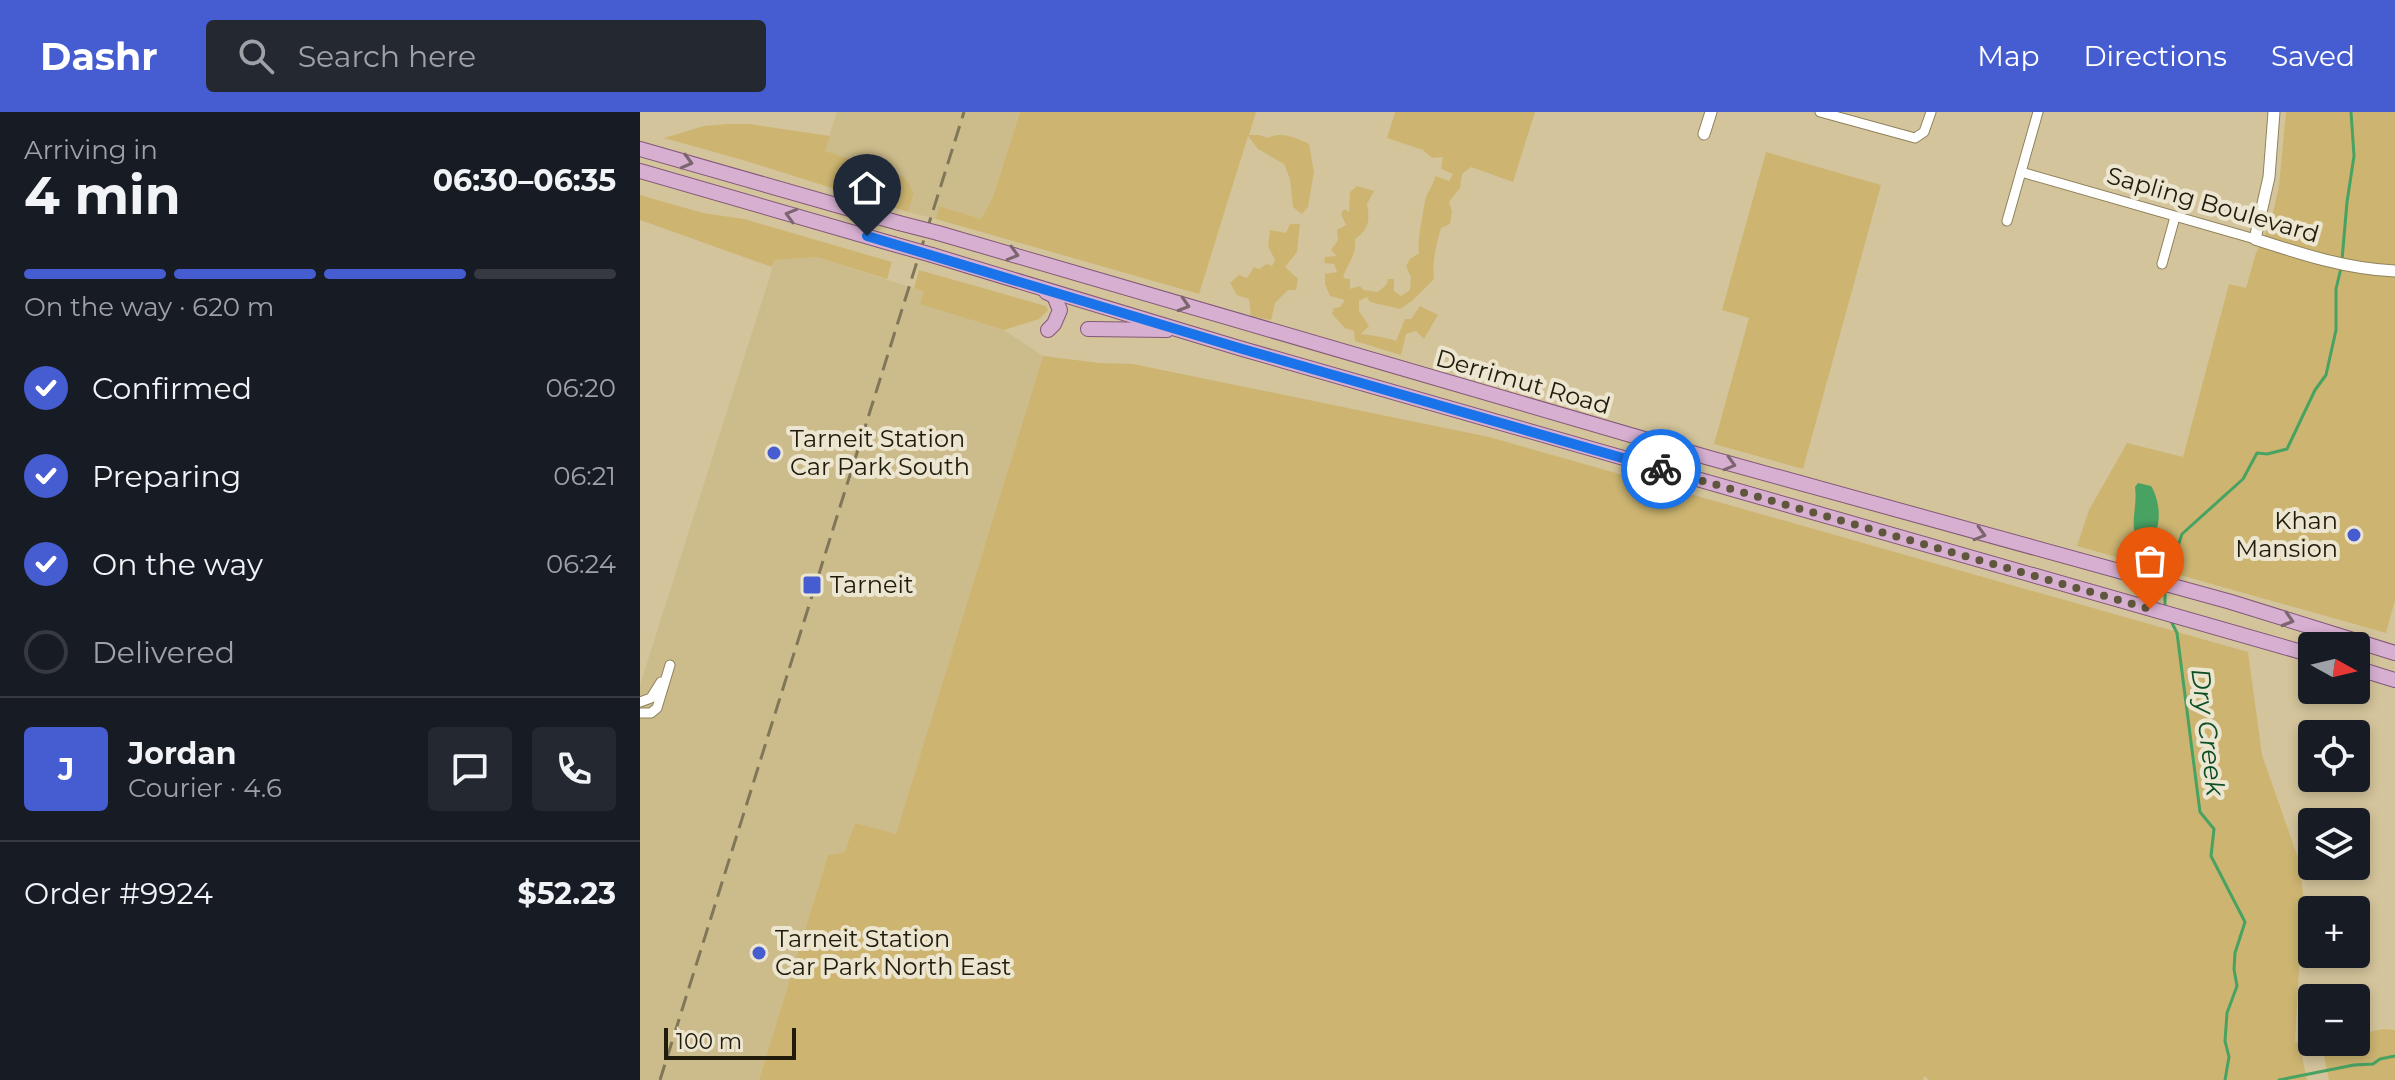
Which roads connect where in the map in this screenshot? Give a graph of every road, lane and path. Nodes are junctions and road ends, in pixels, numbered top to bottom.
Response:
1 (1711, 112) edge
2 (1820, 112) edge
3 (1931, 112) edge
4 (2038, 112) edge
5 (2274, 112) edge
6 (1704, 134) dead end
7 (640, 149) edge
8 (642, 172) edge
9 (2021, 172) junction
10 (2175, 217) junction
11 (2007, 221) dead end
12 (2255, 239) junction
13 (2162, 264) dead end
14 (2395, 271) edge
15 (1110, 282) junction
16 (1039, 288) junction
17 (1100, 306) junction
18 (1088, 329) dead end
19 (1048, 330) dead end
20 (1179, 330) junction
21 (2298, 651) edge
22 (2395, 653) edge
23 (2370, 672) edge
24 (2395, 680) edge
25 (640, 702) edge
26 (640, 713) edge

1 - 6 street
2 - 3 street
4 - 9 street
5 - 12 street
7 -> 15 main road, Derrimut Road, bridge
16 -> 8 main road, Derrimut Road, bridge
9 - 10 street, Sapling Boulevard
9 - 11 street
10 - 12 street, Sapling Boulevard
10 - 13 street
12 - 14 street, Sapling Boulevard
15 - 17 main road
15 -> 22 main road, Derrimut Road
16 - 17 main road, Derrimut Road
16 - 19 main road
17 - 20 main road, Derrimut Road
18 - 20 main road
20 - 21 main road, Derrimut Road
23 - 24 main road
25 - 26 street

